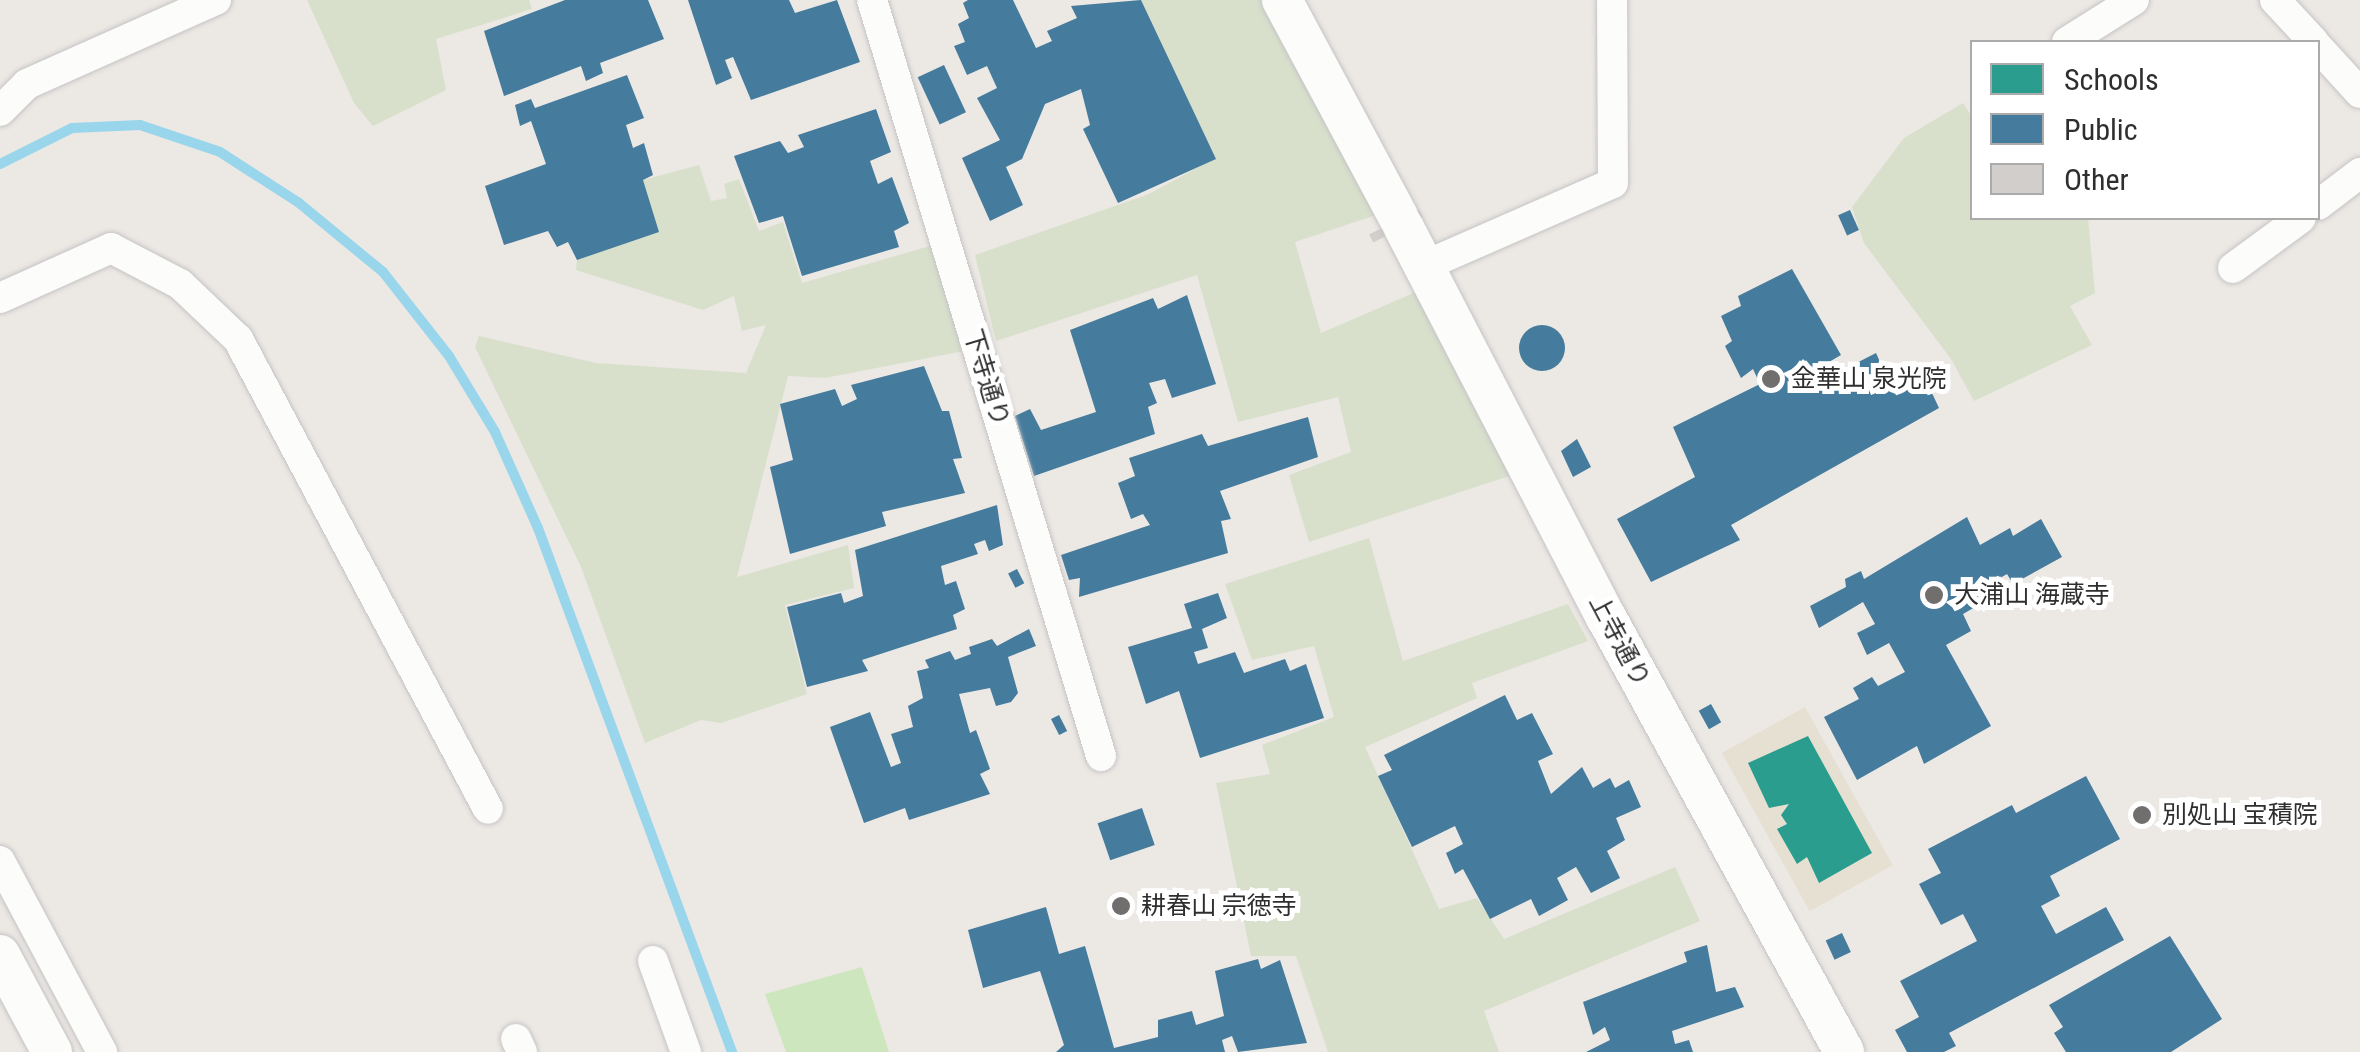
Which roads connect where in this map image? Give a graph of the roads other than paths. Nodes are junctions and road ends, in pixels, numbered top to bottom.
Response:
1 (216, 0) edge
2 (872, 0) edge
3 (1282, 0) edge
4 (1612, 0) edge
5 (2134, 0) edge
6 (2275, 0) edge
7 (2070, 40) edge
8 (2312, 40) edge
9 (2320, 48) edge
10 (2360, 93) edge
11 (0, 110) edge
12 (2360, 173) edge
13 (2320, 203) edge
14 (2298, 220) edge
15 (1424, 266) junction
16 (2234, 268) dead end
17 (0, 298) edge
18 (1102, 756) dead end
19 (488, 809) dead end
20 (0, 861) edge
21 (0, 955) edge
22 (653, 961) dead end
23 (49, 1046) edge
24 (102, 1052) edge
25 (686, 1052) edge
26 (1844, 1052) edge

1 - 11 street
2 - 18 street, 下寺通り
3 - 15 street, 上寺通り
4 - 15 street
5 - 7 street
6 - 8 street
9 - 10 street
12 - 13 street
14 - 16 street
15 - 26 street, 上寺通り
17 - 19 street
20 - 24 street
21 - 23 street
22 - 25 street

